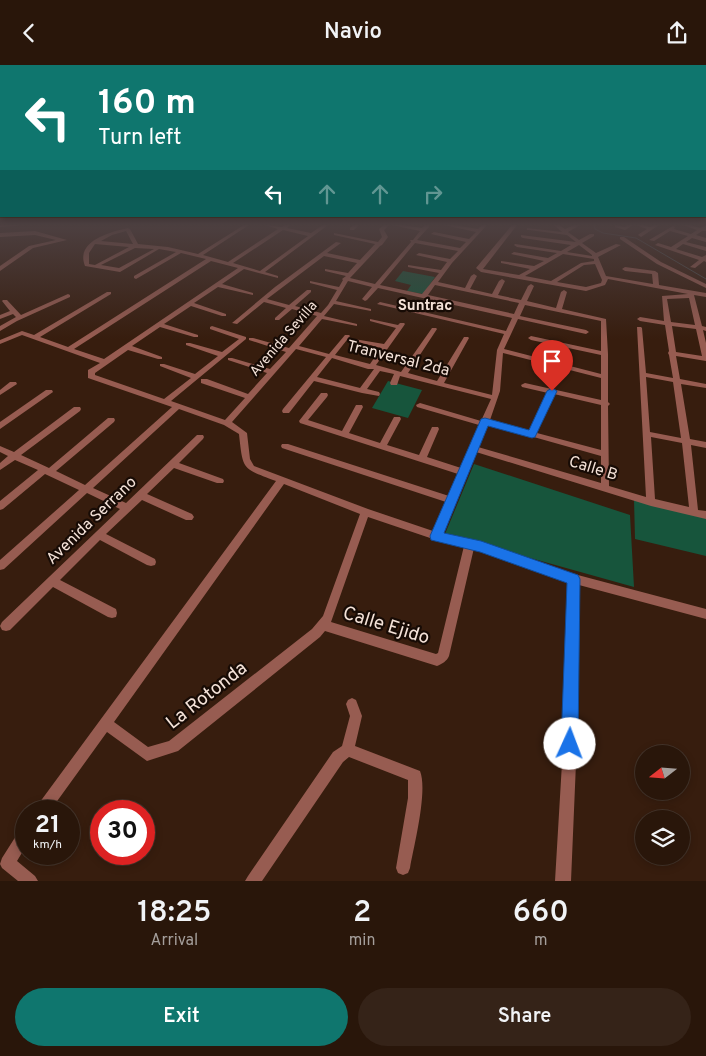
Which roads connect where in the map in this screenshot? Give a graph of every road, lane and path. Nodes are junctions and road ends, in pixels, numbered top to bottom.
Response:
1 (87, 263) edge
2 (102, 263) edge
3 (133, 263) edge
4 (160, 263) edge
5 (204, 263) edge
6 (225, 263) edge
7 (274, 263) edge
8 (311, 263) edge
9 (360, 263) edge
10 (394, 263) edge
11 (448, 263) edge
12 (483, 263) edge
13 (509, 263) edge
14 (544, 263) edge
15 (585, 263) edge
16 (598, 263) edge
17 (658, 263) edge
18 (698, 263) edge
19 (228, 264) joint
20 (410, 266) dead end
21 (94, 267) junction
22 (693, 267) dead end
23 (242, 268) junction
24 (535, 268) junction
25 (625, 269) dead end
26 (327, 270) dead end
27 (442, 272) junction
28 (260, 273) junction
29 (474, 276) dead end
30 (136, 277) dead end
31 (276, 277) dead end
32 (347, 277) junction
33 (520, 277) junction
34 (607, 279) junction
35 (502, 281) dead end
36 (312, 282) dead end
37 (552, 282) junction
38 (434, 283) junction
39 (217, 285) junction
40 (375, 286) junction
41 (531, 286) dead end
42 (706, 286) edge
43 (656, 287) junction
44 (338, 289) junction
45 (467, 290) junction
46 (310, 291) dead end
47 (564, 292) dead end
48 (109, 293) dead end
49 (251, 294) dead end
50 (691, 295) junction
51 (706, 295) edge
52 (424, 296) junction
53 (494, 296) junction
54 (68, 297) dead end
55 (365, 299) dead end
56 (263, 300) junction
57 (5, 301) dead end
58 (333, 302) junction
59 (523, 302) junction
60 (190, 304) junction
61 (380, 304) dead end
62 (291, 307) junction
63 (559, 309) junction
64 (369, 310) dead end
65 (14, 312) junction
66 (224, 315) dead end
67 (321, 316) junction
68 (514, 316) junction
69 (0, 317) edge
70 (21, 317) junction
71 (277, 319) dead end
72 (640, 319) dead end
73 (372, 320) dead end
74 (235, 323) dead end
75 (669, 323) junction
76 (159, 325) junction
77 (355, 325) dead end
78 (212, 328) dead end
79 (639, 328) dead end
80 (0, 329) edge
81 (434, 329) dead end
82 (702, 329) edge
83 (586, 332) dead end
84 (506, 333) junction
85 (0, 335) edge
86 (196, 336) dead end
87 (347, 336) dead end
88 (8, 337) junction
89 (35, 337) junction
90 (466, 337) dead end
91 (530, 338) dead end
92 (251, 339) dead end
93 (356, 340) dead end
94 (0, 343) edge
95 (188, 344) dead end
96 (127, 347) junction
97 (386, 347) junction
98 (293, 349) junction
99 (68, 350) junction
100 (500, 351) junction
101 (671, 353) junction
102 (605, 354) junction
103 (331, 356) junction
104 (226, 357) junction
105 (706, 358) edge
106 (105, 362) junction
107 (375, 367) junction
108 (272, 372) junction
109 (400, 374) junction
110 (642, 374) junction
111 (196, 377) junction
112 (604, 377) junction
113 (312, 378) junction
114 (675, 380) junction
115 (204, 381) dead end
116 (14, 383) dead end
117 (394, 383) dead end
118 (439, 384) junction
119 (525, 385) dead end
120 (706, 386) edge
121 (362, 391) junction
122 (552, 391) junction
123 (49, 392) dead end
124 (0, 393) edge
125 (376, 394) dead end
126 (324, 395) dead end
127 (250, 397) junction
128 (495, 398) junction
129 (165, 402) junction
130 (606, 404) junction
131 (420, 405) dead end
132 (177, 407) junction
133 (359, 407) dead end
134 (77, 409) dead end
135 (286, 411) dead end
136 (168, 415) junction
137 (208, 417) junction
138 (397, 419) dead end
139 (111, 420) dead end
140 (227, 423) junction
141 (484, 423) junction
142 (0, 426) edge
143 (435, 429) dead end
144 (647, 433) junction
145 (344, 434) junction
146 (532, 434) junction
147 (200, 437) dead end
148 (686, 441) junction
149 (706, 445) edge
150 (285, 446) dead end
151 (382, 446) junction
152 (473, 448) junction
153 (0, 449) edge
154 (604, 454) junction
155 (15, 456) junction
156 (422, 459) junction
157 (172, 464) junction
158 (0, 467) edge
159 (47, 471) junction
160 (462, 472) junction
161 (282, 480) junction
162 (220, 481) dead end
163 (605, 488) junction
164 (86, 489) junction
165 (140, 495) junction
166 (450, 500) junction
167 (651, 502) junction
168 (0, 506) edge
169 (127, 508) junction
170 (365, 512) junction
171 (694, 512) junction
172 (706, 515) edge
173 (189, 517) dead end
174 (99, 535) junction
175 (436, 536) junction
176 (470, 543) junction
177 (151, 562) dead end
178 (0, 566) edge
179 (574, 579) junction
180 (52, 581) junction
181 (112, 613) dead end
182 (706, 613) edge
183 (323, 625) junction
184 (6, 626) dead end
185 (352, 704) dead end
186 (106, 724) junction
187 (348, 750) junction
188 (50, 800) edge
189 (15, 847) edge
190 (6, 859) edge
191 (402, 868) dead end
192 (30, 881) edge
193 (253, 881) edge
194 (563, 881) edge

1 - 21 street
2 - 21 street
3 - 21 street
4 - 30 street
5 - 99 street
6 - 19 street
7 - 28 street
8 - 56 street
9 - 32 street, Avenida Sevilla
10 - 40 street
11 - 27 street
12 - 33 street
13 - 24 street
14 - 24 street
15 - 37 street
16 - 34 street
17 - 42 street
18 - 22 street
19 - 23 street
20 - 27 street
23 - 28 street
23 - 39 street
24 - 33 street
25 - 43 street
26 - 32 street
27 - 38 street
28 - 31 street
29 - 45 street
32 - 40 street
32 - 44 street, Avenida Sevilla
33 - 37 street
34 - 37 street
34 - 43 street
35 - 53 street
36 - 44 street
38 - 45 street
38 - 52 street
39 - 49 street
39 - 60 street
40 - 52 street
40 - 55 street
41 - 59 street
43 - 50 street
44 - 58 street, Avenida Sevilla
45 - 53 street
46 - 62 street
47 - 63 street
48 - 89 street
50 - 51 street
50 - 75 street
50 - 82 street
52 - 68 street
53 - 59 street
54 - 70 street
56 - 62 street
56 - 74 street
57 - 65 street
58 - 64 street
58 - 67 street, Avenida Sevilla
59 - 63 street
59 - 68 street
60 - 66 street
60 - 76 street
61 - 84 street
62 - 67 street
62 - 71 street
63 - 102 street
65 - 69 street
65 - 70 street
67 - 77 street
67 - 98 street, Avenida Sevilla
68 - 83 street
68 - 84 street
70 - 80 street
72 - 75 street
73 - 97 street
75 - 82 street
75 - 101 street
76 - 86 street
76 - 96 street
78 - 104 street
79 - 110 street
81 - 109 street
82 - 105 street
84 - 100 street
85 - 88 street
87 - 103 street
88 - 89 street
88 - 94 street
89 - 99 street
90 - 118 street
91 - 102 street
92 - 98 street, Tranversal 2da
93 - 97 street
95 - 104 street
96 - 106 street
96 - 111 street
97 - 107 street
98 - 103 street, Tranversal 2da
98 - 108 street, Avenida Sevilla
99 - 106 street
100 - 112 street
100 - 128 street
101 - 105 street
101 - 114 street
102 - 112 street
103 - 107 street, Tranversal 2da
103 - 113 street
104 - 108 street
104 - 111 street
106 - 129 street
107 - 109 street, Tranversal 2da
107 - 121 street
108 - 127 street, Avenida Sevilla
109 - 117 street
109 - 118 street, Tranversal 2da
110 - 114 street
110 - 144 street
111 - 129 street
112 - 130 street
113 - 121 street
113 - 135 street
114 - 120 street
114 - 148 street
115 - 127 street
116 - 124 street
118 - 128 street, Tranversal 2da
119 - 122 street
121 - 125 street
122 - 130 street
122 - 146 street
123 - 142 street
126 - 145 street
127 - 140 street, Avenida Sevilla
128 - 141 street
129 - 132 street
130 - 154 street
131 - 141 street
132 - 136 street
132 - 137 street
133 - 145 street
134 - 155 street
136 - 137 street
136 - 164 street
137 - 140 street
138 - 151 street
139 - 159 street
140 - 161 street
141 - 146 street
141 - 152 street
143 - 156 street
144 - 148 street
144 - 167 street
145 - 151 street
146 - 154 street
147 - 157 street, Avenida Serrano
148 - 149 street
148 - 171 street
150 - 166 street
151 - 156 street
152 - 160 street
152 - 163 street, Calle B
153 - 155 street
154 - 163 street
155 - 158 street
155 - 159 street
156 - 160 street
157 - 162 street
157 - 165 street, Avenida Serrano
159 - 164 street
159 - 168 street
160 - 166 street
161 - 170 street
161 - 186 street
163 - 167 street, Calle B
164 - 169 street
164 - 178 street
165 - 169 street, Avenida Serrano
165 - 173 street
166 - 175 street
167 - 171 street, Calle B
169 - 174 street, Avenida Serrano
170 - 175 street
170 - 183 street
171 - 172 street, Calle B
174 - 177 street
174 - 180 street, Avenida Serrano
175 - 176 street
176 - 179 street
176 - 183 street, Calle Ejido
179 - 182 street
179 - 194 street
180 - 181 street
180 - 184 street, Avenida Serrano
183 - 186 street, La Rotonda
185 - 187 street
186 - 188 street
187 - 191 street
187 - 193 street
189 - 190 street
190 - 192 street

